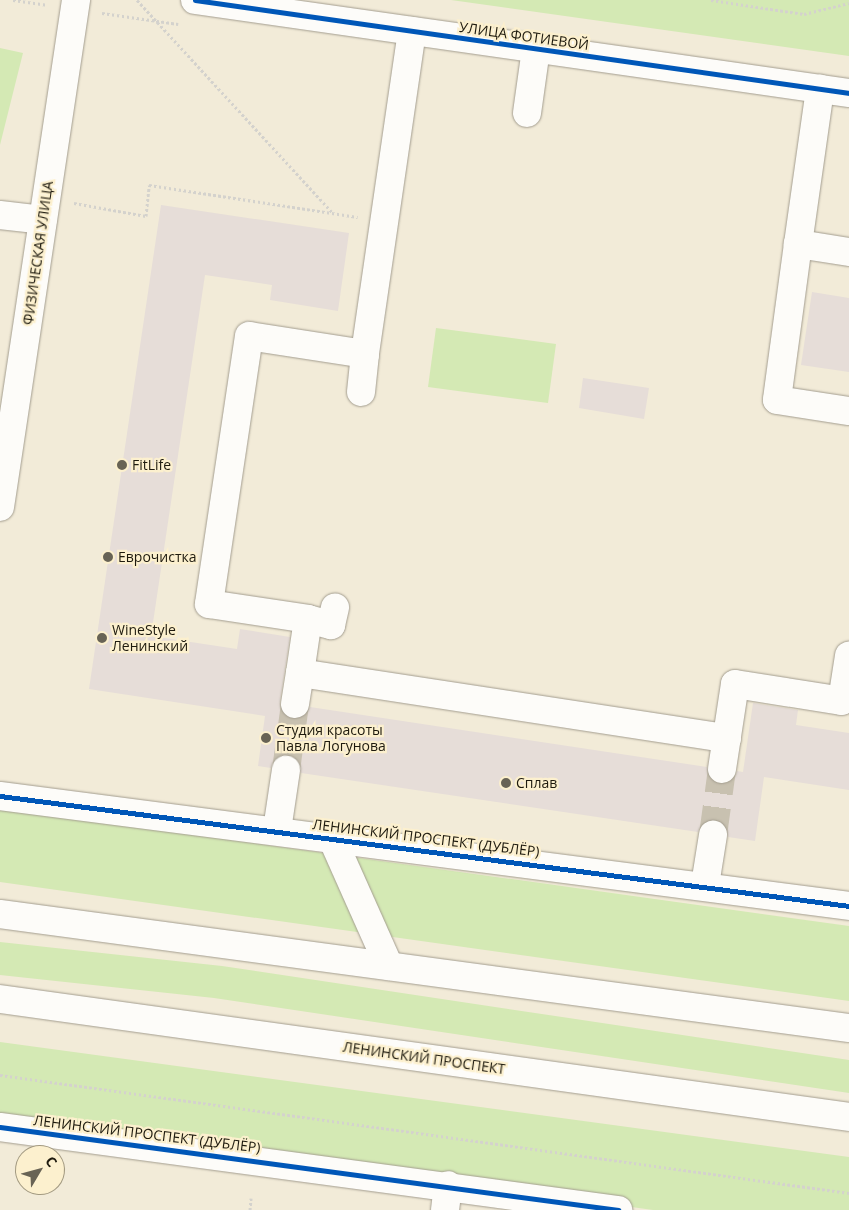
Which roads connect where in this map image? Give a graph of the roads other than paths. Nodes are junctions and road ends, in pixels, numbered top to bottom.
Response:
1 (76, 0) edge
2 (195, 0) edge
3 (412, 31) junction
4 (536, 49) junction
5 (820, 89) junction
6 (849, 93) edge
7 (526, 113) dead end
8 (0, 215) edge
9 (43, 220) junction
10 (798, 244) junction
11 (849, 252) edge
12 (365, 354) junction
13 (9, 392) edge
14 (361, 392) dead end
15 (849, 411) edge
16 (0, 506) edge
17 (335, 607) dead end
18 (308, 619) junction
19 (849, 656) edge
20 (300, 674) junction
21 (296, 704) tunnel mouth
22 (727, 738) junction
23 (722, 769) tunnel mouth
24 (286, 770) tunnel mouth
25 (0, 796) edge
26 (277, 830) junction
27 (713, 835) tunnel mouth
28 (332, 838) junction
29 (705, 885) junction
30 (849, 906) edge
31 (0, 914) edge
32 (388, 966) junction
33 (0, 1000) edge
34 (849, 1028) edge
35 (849, 1117) edge
36 (0, 1127) edge
37 (447, 1198) edge
38 (618, 1210) edge

1 - 9 street, ФИЗИЧЕСКАЯ УЛИЦА
2 - 3 street, УЛИЦА ФОТИЕВОЙ
3 - 4 street, УЛИЦА ФОТИЕВОЙ
3 - 12 street
4 - 5 street, УЛИЦА ФОТИЕВОЙ
4 - 7 street
5 - 6 street, УЛИЦА ФОТИЕВОЙ
5 - 10 street
8 - 9 street
9 - 13 street, ФИЗИЧЕСКАЯ УЛИЦА
10 - 11 street
10 - 15 street
12 - 14 street
12 - 18 street
13 - 16 street, ФИЗИЧЕСКАЯ УЛИЦА
17 - 18 street
18 - 20 street
19 - 22 street
20 - 21 street
20 - 22 street
22 - 23 street
24 - 26 street
25 - 26 street, ЛЕНИНСКИЙ ПРОСПЕКТ (ДУБЛЁР)
26 - 28 street, ЛЕНИНСКИЙ ПРОСПЕКТ (ДУБЛЁР)
27 - 29 street
28 - 29 street, ЛЕНИНСКИЙ ПРОСПЕКТ (ДУБЛЁР)
28 - 32 street
29 - 30 street, ЛЕНИНСКИЙ ПРОСПЕКТ (ДУБЛЁР)
31 - 32 street
32 - 34 street
33 - 35 street, ЛЕНИНСКИЙ ПРОСПЕКТ
36 - 37 street, ЛЕНИНСКИЙ ПРОСПЕКТ (ДУБЛЁР)
37 - 38 street, ЛЕНИНСКИЙ ПРОСПЕКТ (ДУБЛЁР)

